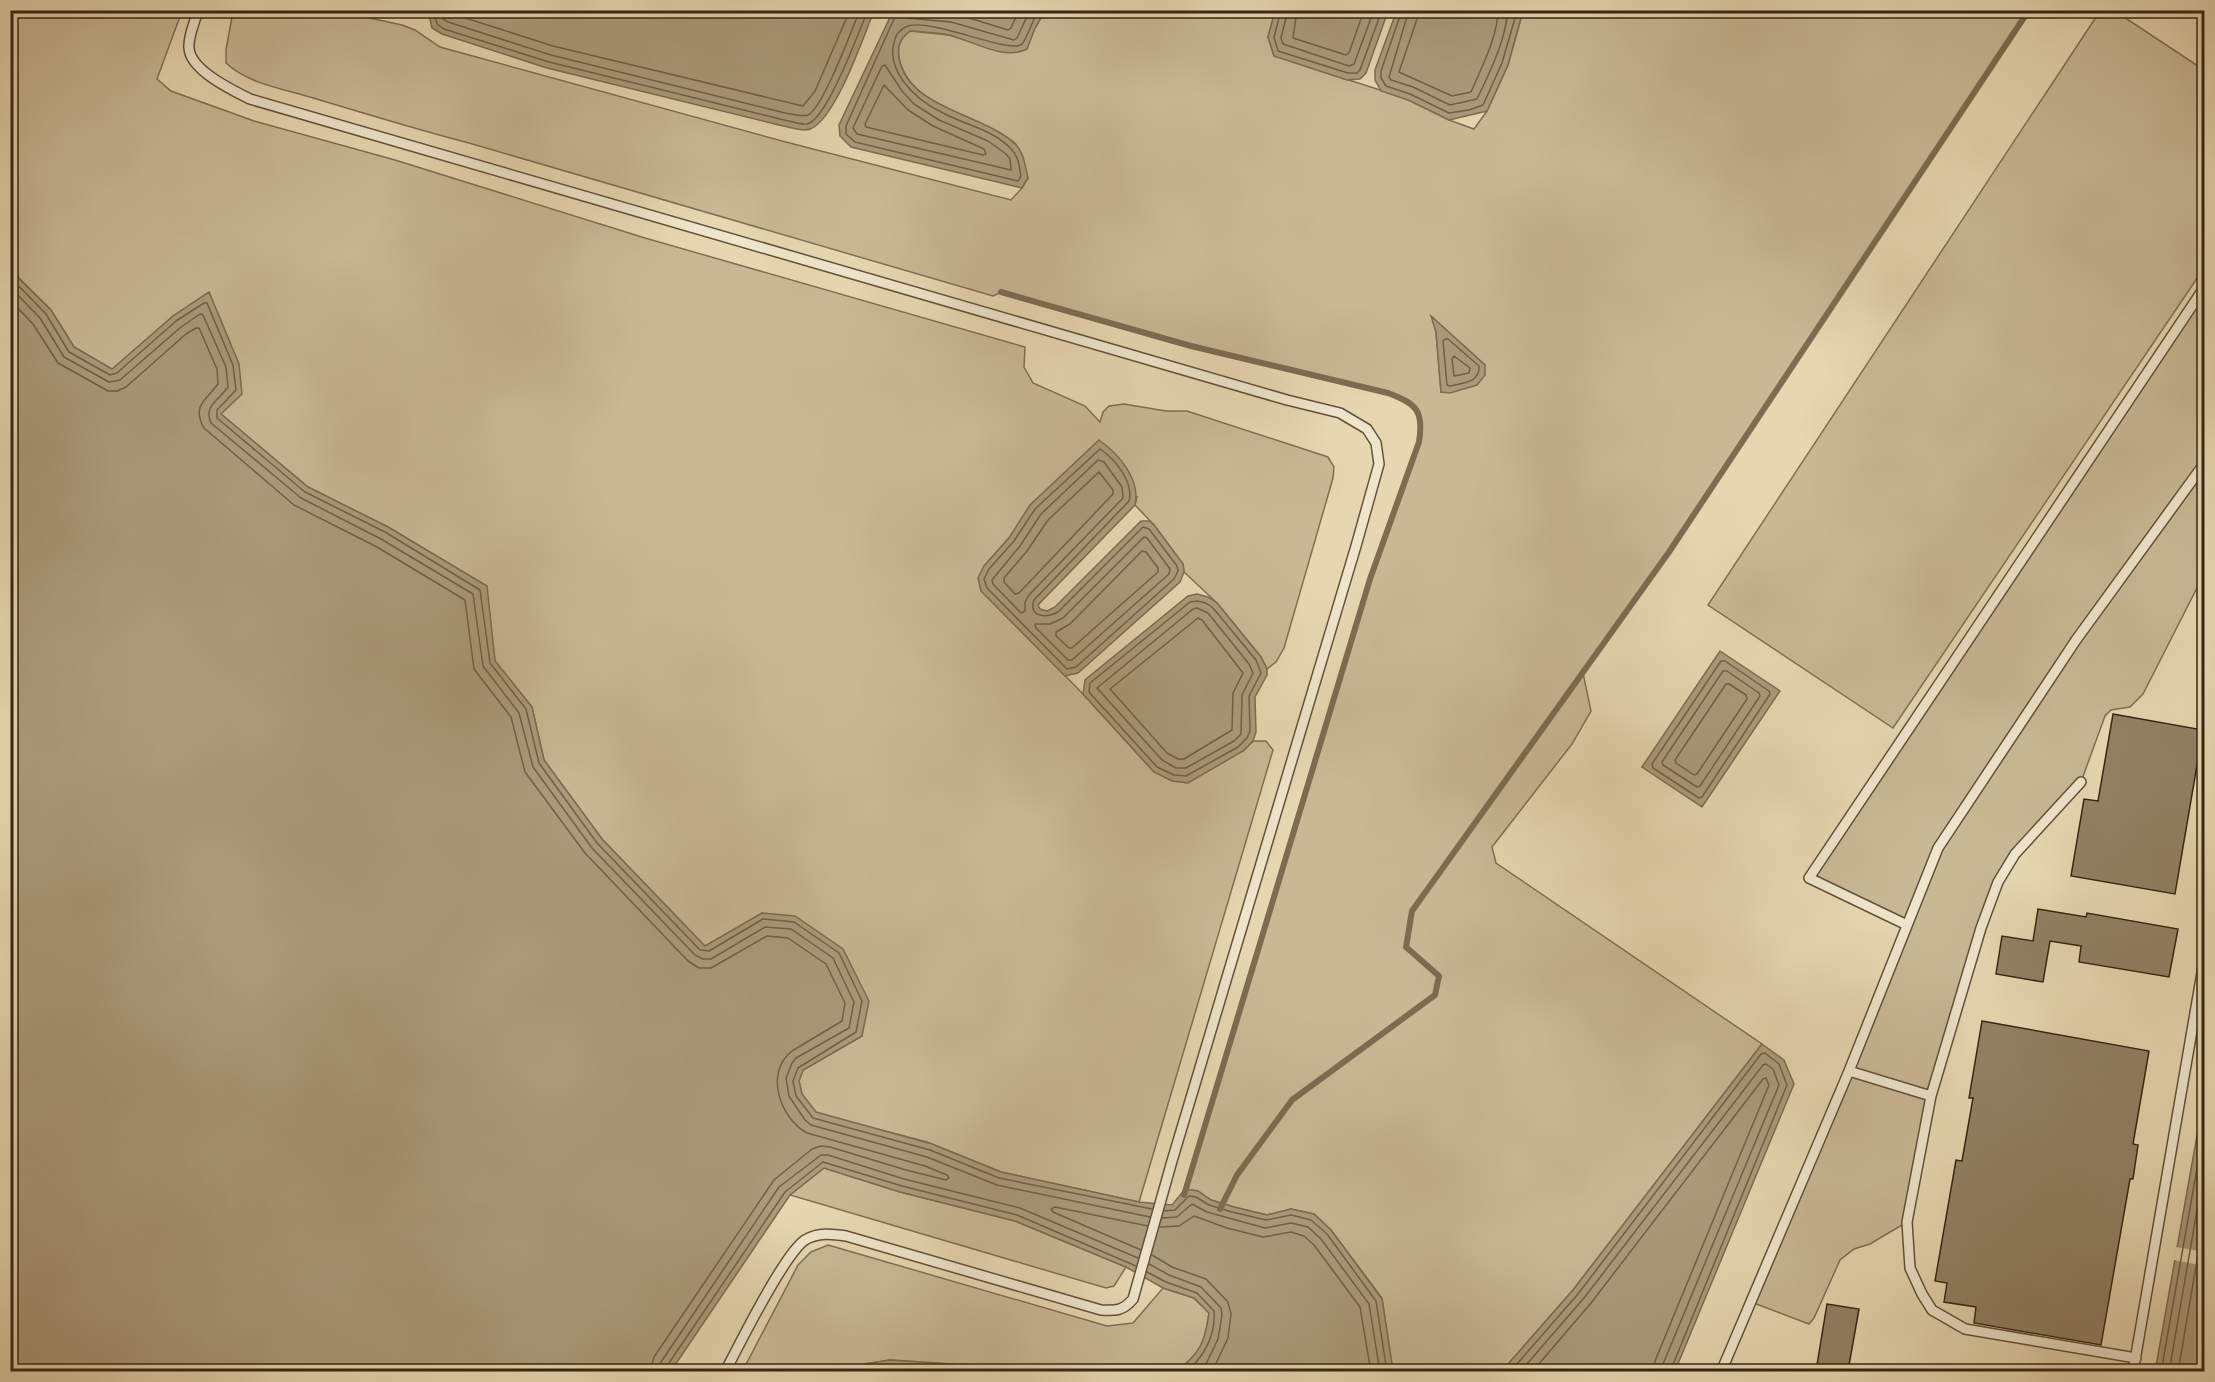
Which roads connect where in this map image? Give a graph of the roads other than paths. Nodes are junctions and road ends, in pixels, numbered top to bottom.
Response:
1 (198, 10) edge
2 (2205, 288) edge
3 (2205, 464) edge
4 (2081, 782) dead end
5 (1907, 925) junction
6 (2205, 961) edge
7 (1849, 1071) junction
8 (1931, 1096) junction
9 (2136, 1358) junction
10 (725, 1371) edge
11 (1721, 1371) edge
12 (2133, 1371) edge

1 - 10 lane
2 - 5 lane
3 - 5 lane
4 - 8 lane
5 - 7 lane
6 - 9 lane
7 - 8 lane
7 - 11 lane
8 - 9 lane
9 - 12 lane

